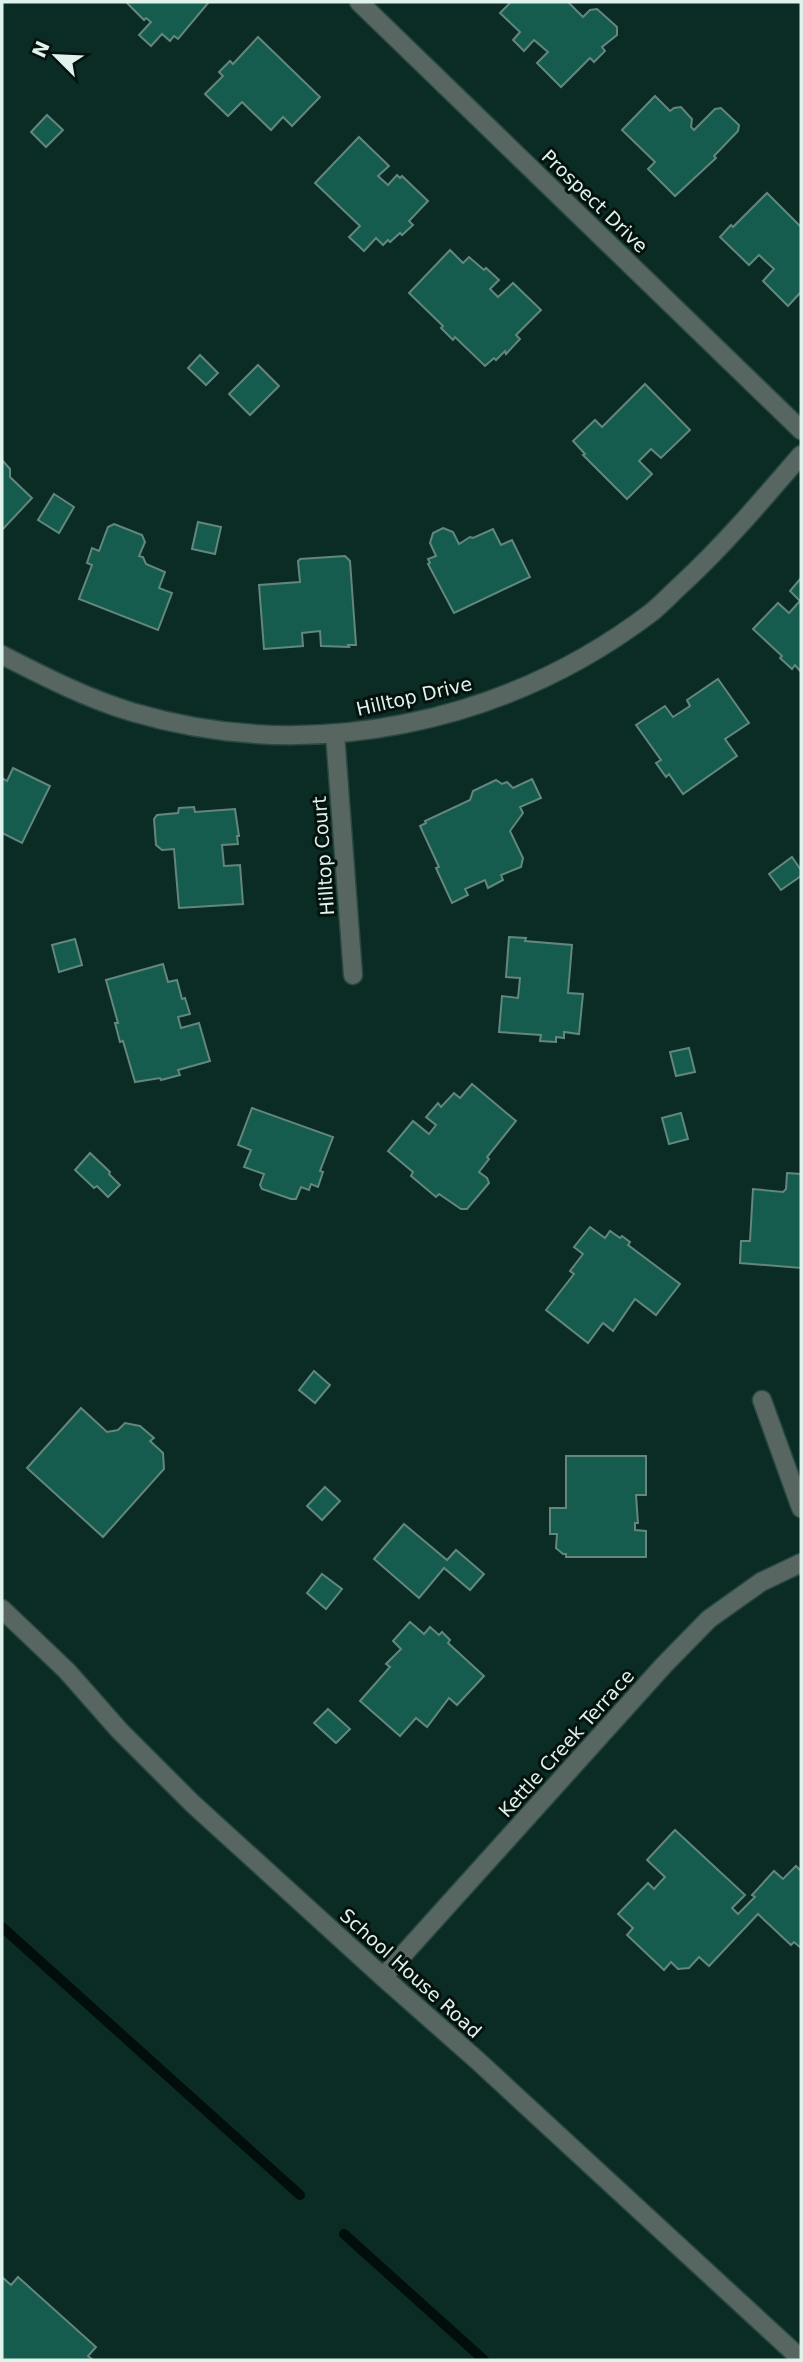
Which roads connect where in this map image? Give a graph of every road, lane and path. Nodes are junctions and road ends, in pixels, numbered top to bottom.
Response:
1 (359, 2) edge
2 (801, 430) edge
3 (801, 455) edge
4 (2, 655) edge
5 (335, 734) junction
6 (353, 975) dead end
7 (762, 1400) dead end
8 (801, 1508) edge
9 (801, 1563) edge
10 (2, 1609) edge
11 (383, 1977) junction
12 (801, 2359) edge

1 - 2 street, Prospect Drive
3 - 5 street, Hilltop Drive
4 - 5 street, Hilltop Drive
5 - 6 street, Hilltop Court
7 - 8 street
9 - 11 street, Kettle Creek Terrace
10 - 11 street, School House Road
11 - 12 street, School House Road

